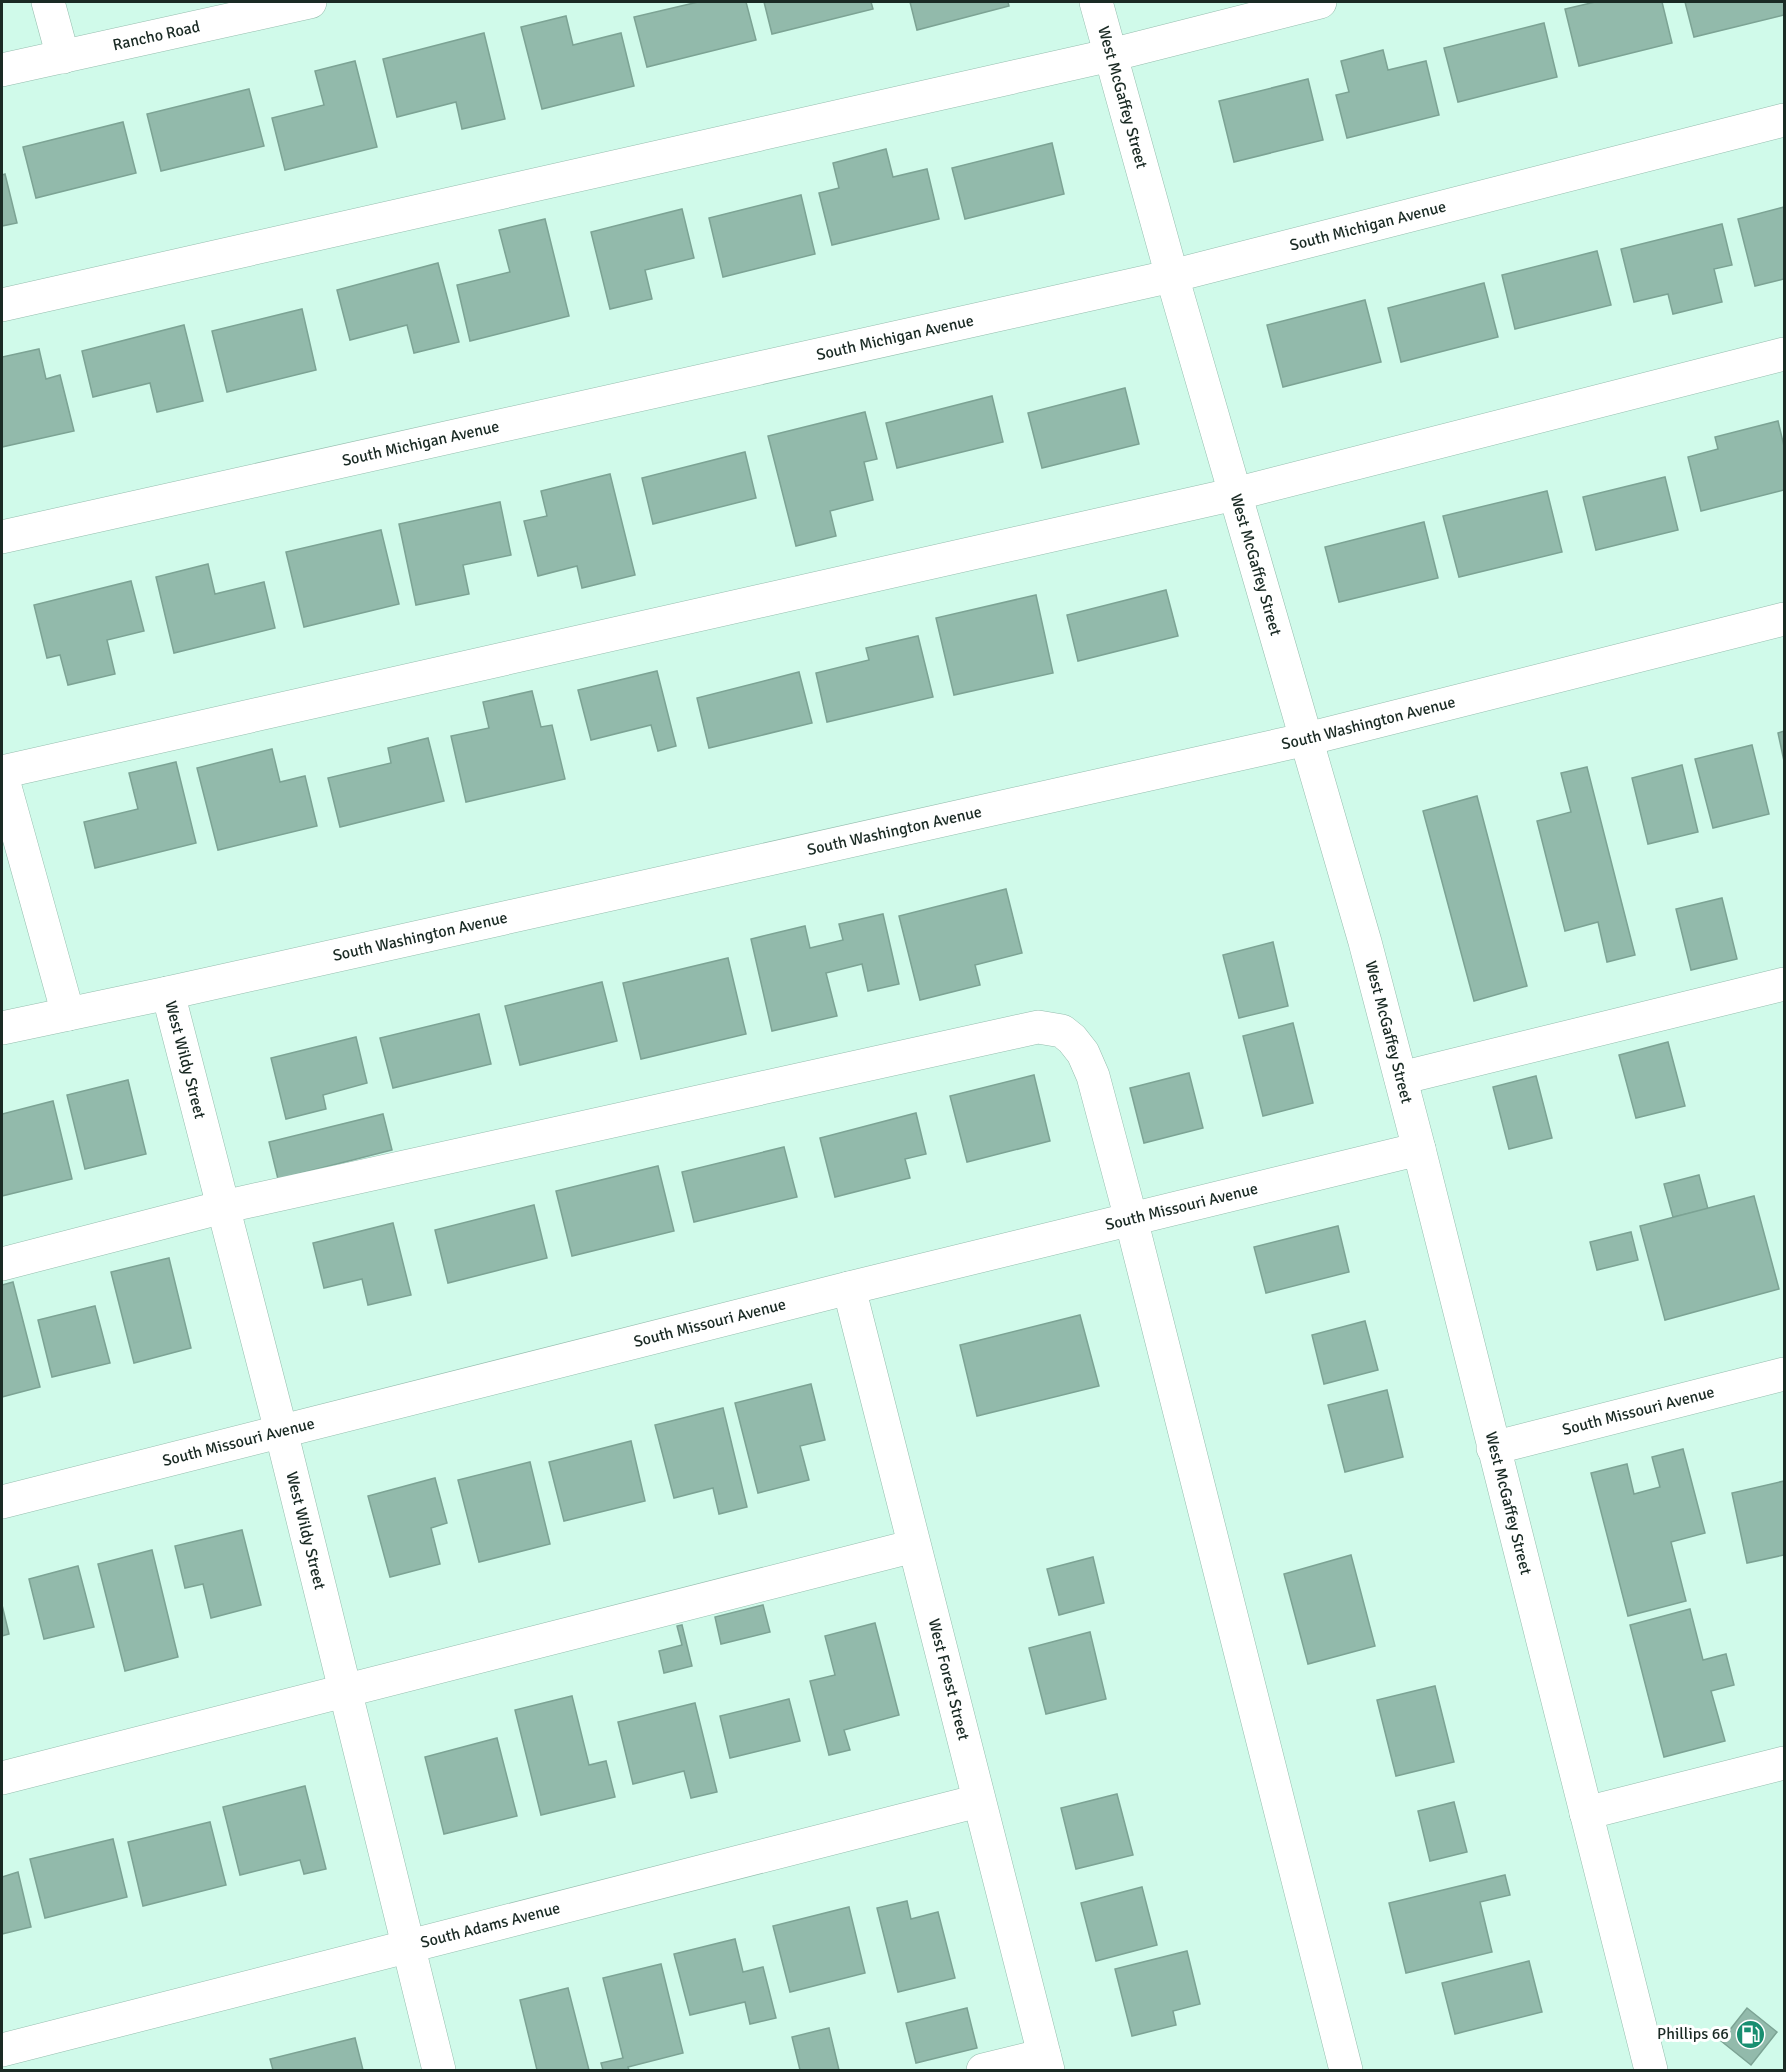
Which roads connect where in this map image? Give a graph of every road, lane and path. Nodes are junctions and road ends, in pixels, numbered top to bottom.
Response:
1 (48, 2) edge
2 (304, 2) edge
3 (1096, 2) edge
4 (1320, 2) edge
5 (1111, 55) junction
6 (63, 57) junction
7 (2, 70) edge
8 (1785, 120) edge
9 (1172, 276) junction
10 (2, 305) edge
11 (1785, 354) edge
12 (1235, 494) junction
13 (2, 537) edge
14 (1785, 619) edge
15 (1307, 739) junction
16 (2, 774) edge
17 (1785, 984) edge
18 (168, 993) junction
19 (68, 1014) junction
20 (2, 1028) edge
21 (1401, 1078) junction
22 (1419, 1149) junction
23 (223, 1207) junction
24 (1131, 1219) junction
25 (2, 1264) edge
26 (849, 1288) junction
27 (1785, 1374) edge
28 (281, 1431) junction
29 (1493, 1448) junction
30 (2, 1502) edge
31 (914, 1546) junction
32 (344, 1691) junction
33 (1785, 1763) edge
34 (2, 1778) edge
35 (978, 1801) junction
36 (1586, 1813) junction
37 (408, 1948) junction
38 (2, 2050) edge
39 (1046, 2063) edge
40 (439, 2070) edge
41 (983, 2070) edge
42 (1346, 2070) edge
43 (1651, 2070) edge

1 - 6 street
2 - 6 street, Rancho Road
3 - 5 street, West McGaffey Street
4 - 5 street
5 - 9 street, West McGaffey Street
5 - 10 street
6 - 7 street, Rancho Road
8 - 9 street, South Michigan Avenue
9 - 12 street, West McGaffey Street
9 - 13 street, South Michigan Avenue
11 - 12 street
12 - 15 street, West McGaffey Street
12 - 16 street
14 - 15 street, South Washington Avenue
15 - 18 street, South Washington Avenue
15 - 21 street, West McGaffey Street
16 - 19 street
17 - 21 street
18 - 19 street, South Washington Avenue
18 - 23 street, West Wildy Street
19 - 20 street, South Washington Avenue
21 - 22 street, West McGaffey Street
22 - 24 street, South Missouri Avenue
22 - 29 street, West McGaffey Street
23 - 24 street
23 - 25 street
23 - 28 street, West Wildy Street
24 - 26 street, South Missouri Avenue
24 - 42 street
26 - 28 street, South Missouri Avenue
26 - 31 street, West Forest Street
27 - 29 street, South Missouri Avenue
28 - 30 street, South Missouri Avenue
28 - 32 street, West Wildy Street
29 - 36 street, West McGaffey Street
31 - 32 street
31 - 35 street, West Forest Street
32 - 34 street
32 - 37 street, West Wildy Street
33 - 36 street
35 - 37 street, South Adams Avenue
35 - 39 street, West Forest Street
36 - 43 street, West McGaffey Street
37 - 38 street, South Adams Avenue
37 - 40 street, West Wildy Street
39 - 41 street

